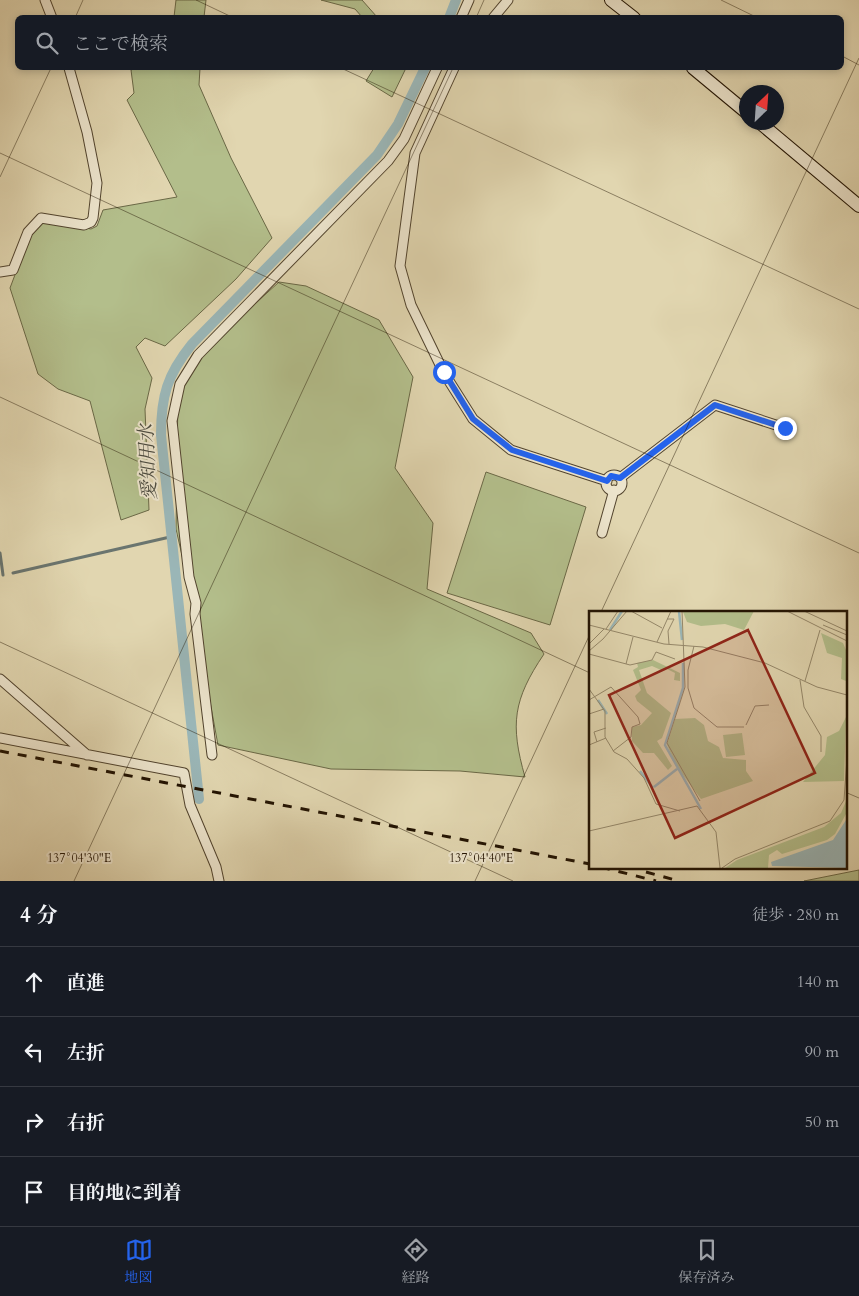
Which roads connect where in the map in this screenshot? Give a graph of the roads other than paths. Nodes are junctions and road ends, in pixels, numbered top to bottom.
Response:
1 (45, 0) edge
2 (469, 0) edge
3 (508, 0) edge
4 (611, 0) edge
5 (51, 15) edge
6 (462, 15) edge
7 (496, 15) edge
8 (630, 15) edge
9 (71, 70) edge
10 (436, 70) edge
11 (453, 70) edge
12 (695, 70) edge
13 (739, 106) edge
14 (769, 130) edge
15 (859, 206) edge
16 (0, 272) edge
17 (785, 428) dead end
18 (620, 478) junction
19 (607, 481) junction
20 (614, 490) junction
21 (602, 532) dead end
22 (0, 679) edge
23 (0, 738) edge
24 (88, 755) junction
25 (212, 755) dead end
26 (219, 881) edge

1 - 5 street
2 - 6 street
3 - 7 street
4 - 8 main road
9 - 16 street
10 - 25 street
11 - 19 street
12 - 13 main road
14 - 15 main road
17 - 18 street
18 - 19 street
18 - 20 street
19 - 20 street
20 - 21 street
22 - 24 street
23 - 24 street
24 - 26 street

